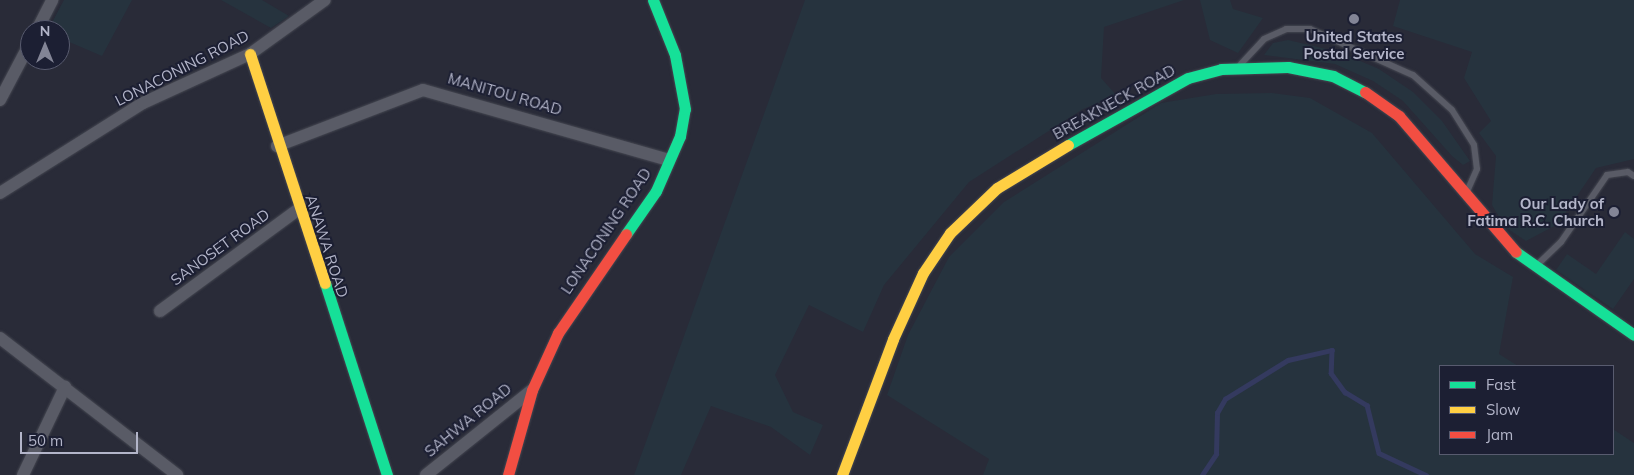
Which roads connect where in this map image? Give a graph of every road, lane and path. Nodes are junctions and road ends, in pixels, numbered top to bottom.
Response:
1 (52, 0) edge
2 (325, 0) edge
3 (653, 0) edge
4 (42, 20) edge
5 (250, 54) junction
6 (20, 62) edge
7 (1238, 67) junction
8 (0, 100) edge
9 (277, 146) junction
10 (670, 160) junction
11 (1634, 176) edge
12 (0, 193) edge
13 (1466, 195) junction
14 (300, 208) junction
15 (1534, 268) junction
16 (160, 311) dead end
17 (1634, 334) edge
18 (0, 338) edge
19 (64, 387) junction
20 (532, 390) junction
21 (23, 475) edge
22 (177, 475) edge
23 (387, 475) edge
24 (426, 475) edge
25 (508, 475) edge
26 (842, 475) edge

1 - 4 street
2 - 5 street, LONACONING ROAD
3 - 10 street, LONACONING ROAD
5 - 9 street, ANAWA ROAD
5 - 12 street, LONACONING ROAD
6 - 8 street
7 - 13 street, BREAKNECK ROAD
7 - 13 lane
7 - 26 street, BREAKNECK ROAD
9 - 10 street, MANITOU ROAD
9 - 14 street, ANAWA ROAD
10 - 20 street, LONACONING ROAD
11 - 15 lane
13 - 15 street, BREAKNECK ROAD
14 - 16 street, SANOSET ROAD
14 - 23 street, ANAWA ROAD
15 - 17 street, BREAKNECK ROAD
18 - 19 street
19 - 21 street
19 - 22 street
20 - 24 street, SAHWA ROAD
20 - 25 street, LONACONING ROAD

